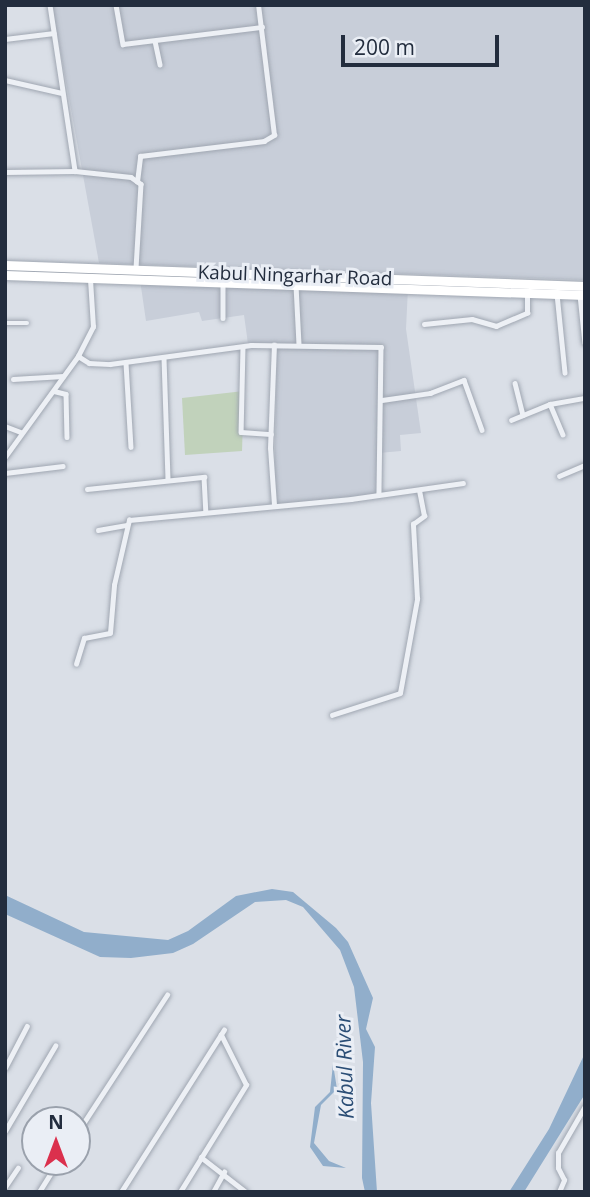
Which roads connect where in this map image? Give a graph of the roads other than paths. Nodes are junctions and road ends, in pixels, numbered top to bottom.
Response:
1 (50, 5) edge
2 (116, 5) edge
3 (258, 5) edge
4 (262, 27) junction
5 (54, 33) junction
6 (5, 39) edge
7 (155, 41) junction
8 (160, 64) dead end
9 (5, 80) edge
10 (62, 93) junction
11 (75, 171) junction
12 (5, 172) edge
13 (137, 182) junction
14 (6, 266) edge
15 (138, 276) junction
16 (90, 278) junction
17 (223, 282) junction
18 (296, 285) junction
19 (583, 292) edge
20 (527, 293) junction
21 (557, 294) junction
22 (223, 318) dead end
23 (5, 323) edge
24 (27, 323) dead end
25 (424, 324) dead end
26 (585, 343) edge
27 (299, 344) junction
28 (274, 345) junction
29 (243, 346) junction
30 (78, 356) junction
31 (164, 358) junction
32 (126, 363) junction
33 (565, 373) dead end
34 (64, 376) junction
35 (13, 379) dead end
36 (515, 383) dead end
37 (54, 391) junction
38 (585, 398) edge
39 (382, 400) junction
40 (550, 404) junction
41 (523, 415) junction
42 (511, 419) dead end
43 (5, 426) edge
44 (482, 430) dead end
45 (21, 432) junction
46 (563, 433) dead end
47 (271, 434) junction
48 (67, 438) dead end
49 (131, 447) dead end
50 (5, 457) edge
51 (585, 465) edge
52 (63, 466) dead end
53 (5, 472) edge
54 (559, 476) dead end
55 (168, 479) junction
56 (463, 483) dead end
57 (87, 489) dead end
58 (419, 490) junction
59 (379, 495) junction
60 (274, 505) junction
61 (206, 512) junction
62 (127, 525) junction
63 (98, 530) dead end
64 (76, 664) dead end
65 (332, 715) dead end
66 (167, 995) dead end
67 (27, 1026) dead end
68 (55, 1046) dead end
69 (5, 1068) edge
70 (585, 1107) edge
71 (91, 1112) edge
72 (5, 1130) edge
73 (201, 1157) junction
74 (18, 1168) dead end
75 (224, 1172) junction
76 (49, 1176) edge
77 (5, 1187) edge
78 (39, 1192) edge
79 (121, 1192) edge
80 (180, 1192) edge
81 (213, 1192) edge
82 (246, 1192) edge
83 (559, 1192) edge

1 - 5 street
2 - 7 street
3 - 4 street
4 - 7 street
4 - 13 street
5 - 6 street
5 - 10 street
7 - 8 street
9 - 10 street
10 - 11 street
11 - 12 street
11 - 13 street
13 - 15 street
14 - 15 highway, Kabul Ningarhar Road
14 - 16 highway, Kabul Ningarhar Road
15 - 16 highway, Kabul Ningarhar Road
15 - 17 highway, Kabul Ningarhar Road
15 - 19 highway, Kabul Ningarhar Road
16 - 30 street
17 - 18 highway, Kabul Ningarhar Road
17 - 22 street
18 - 20 highway, Kabul Ningarhar Road
18 - 27 street
19 - 21 highway, Kabul Ningarhar Road
19 - 26 street
20 - 21 highway, Kabul Ningarhar Road
20 - 25 street
21 - 33 street
23 - 24 street
27 - 28 street
27 - 39 street
28 - 29 street
28 - 47 street
29 - 31 street
29 - 47 street
30 - 32 street
30 - 34 street
31 - 32 street
31 - 55 street
32 - 49 street
34 - 35 street
34 - 37 street
36 - 41 street
37 - 45 street
37 - 48 street
38 - 40 street
39 - 44 street
39 - 59 street
40 - 41 street
40 - 46 street
41 - 42 street
43 - 45 street
45 - 50 street
47 - 60 street
51 - 54 street
52 - 53 street
55 - 57 street
55 - 61 street
56 - 58 street
58 - 59 street
58 - 65 street
59 - 60 street
60 - 61 street
61 - 62 street
62 - 63 street
62 - 64 street
66 - 71 street
67 - 69 street
68 - 72 street
70 - 83 street
73 - 75 street
73 - 79 street
73 - 80 street
74 - 77 street
75 - 81 street
75 - 82 street
76 - 78 street

